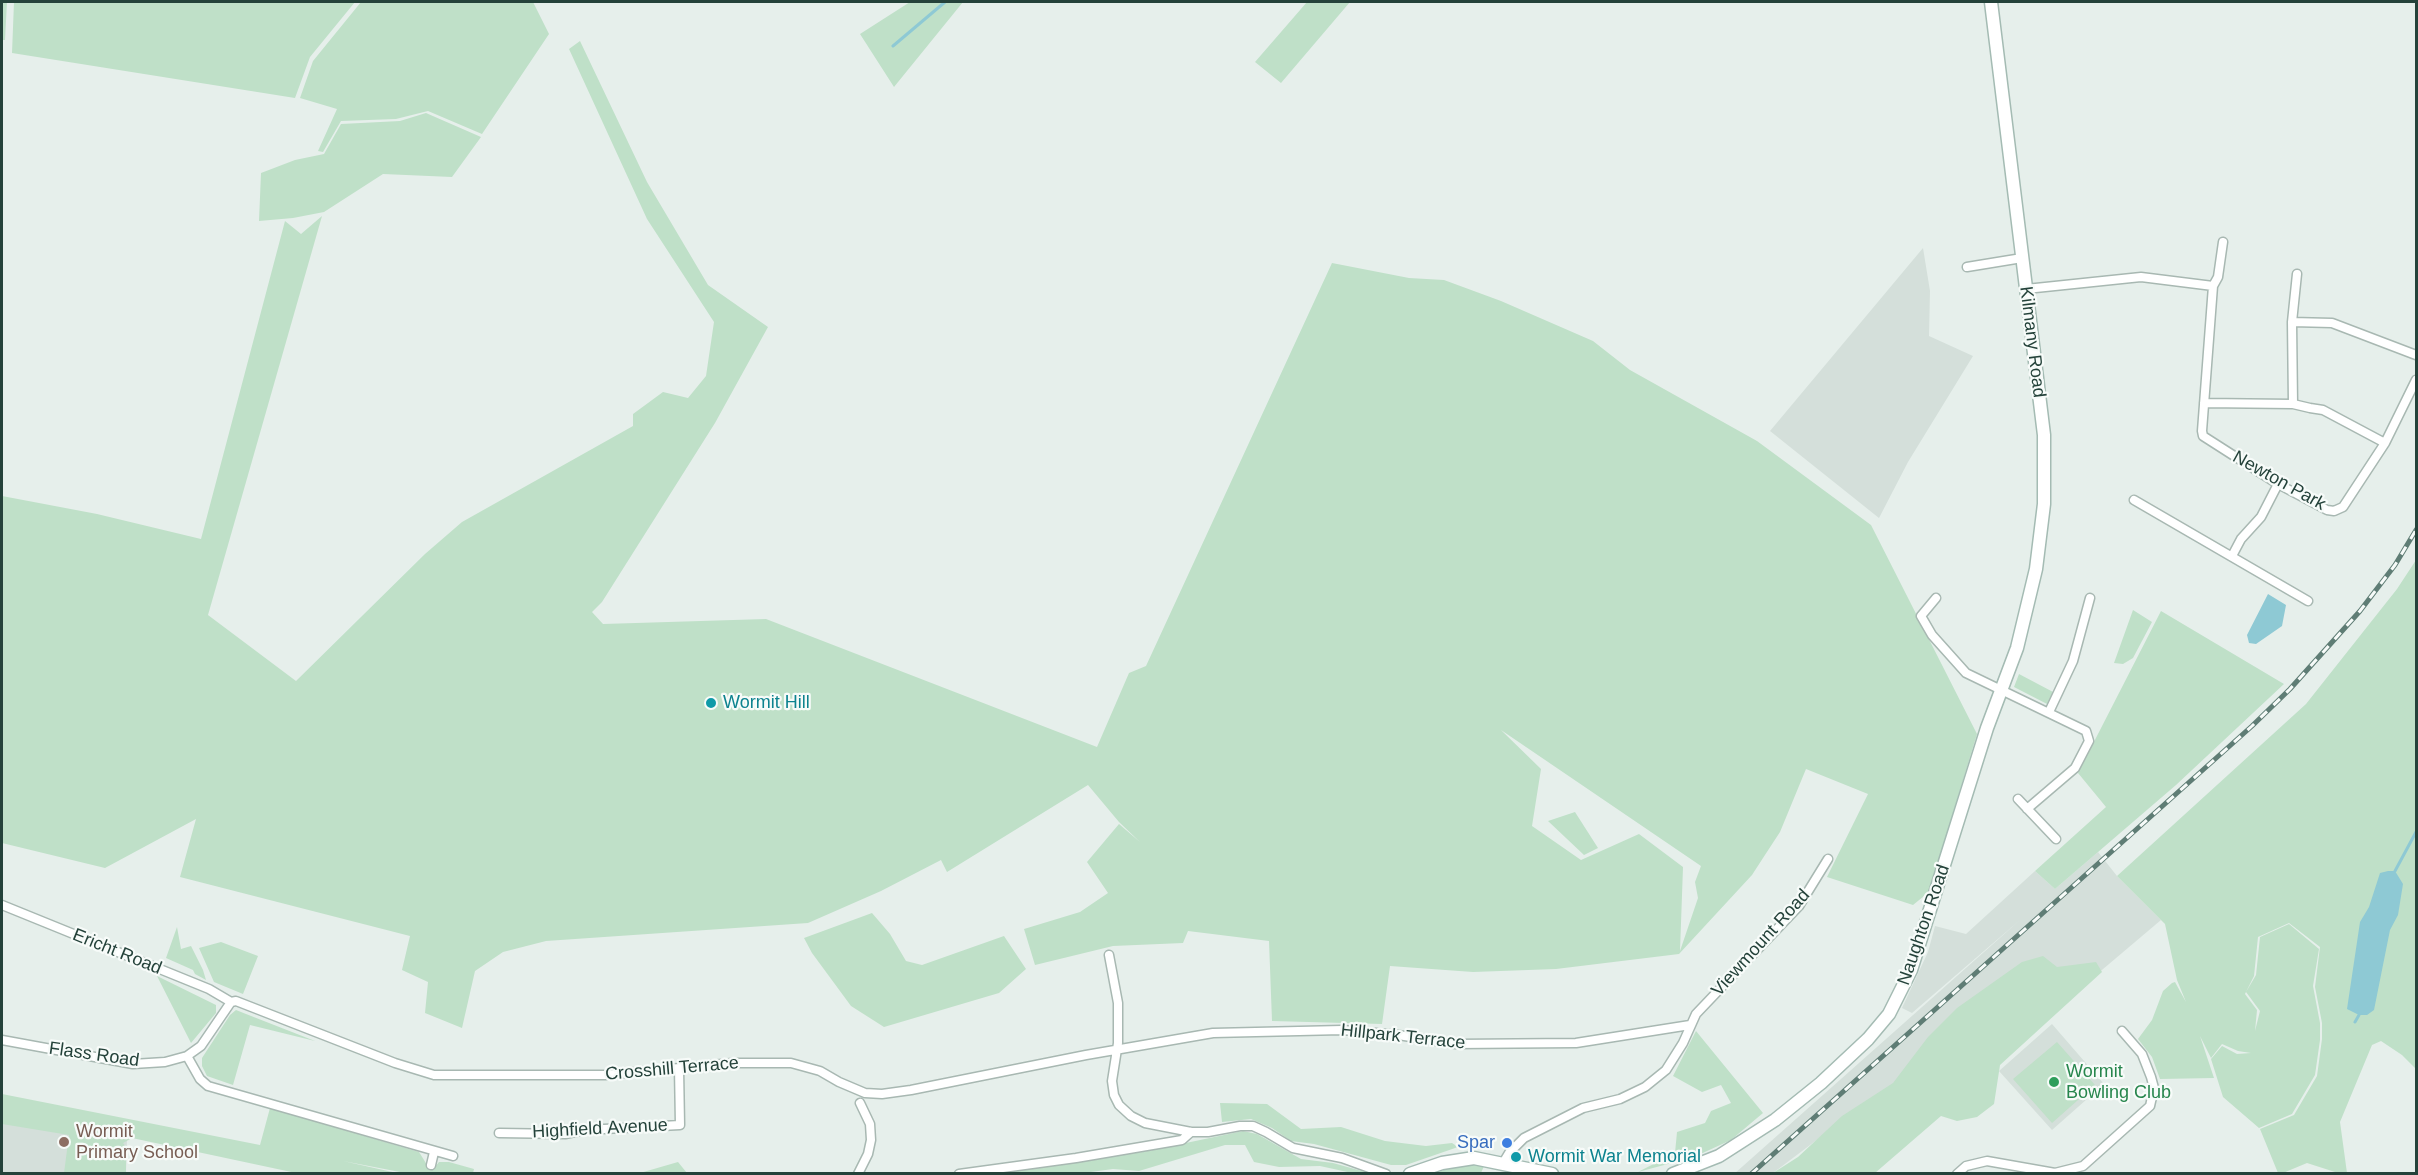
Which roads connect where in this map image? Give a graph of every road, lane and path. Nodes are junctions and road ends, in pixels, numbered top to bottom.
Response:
1 (1991, 2) edge
2 (2223, 242) dead end
3 (2022, 258) junction
4 (1967, 267) dead end
5 (2297, 274) dead end
6 (2213, 286) junction
7 (2026, 289) junction
8 (2292, 322) junction
9 (2416, 355) edge
10 (2416, 380) edge
11 (2204, 403) junction
12 (2293, 404) junction
13 (2385, 443) junction
14 (2278, 484) junction
15 (2134, 500) dead end
16 (2232, 556) junction
17 (1936, 598) dead end
18 (2090, 598) dead end
19 (2308, 601) dead end
20 (2004, 684) junction
21 (2049, 712) junction
22 (2018, 799) dead end
23 (2027, 809) junction
24 (2056, 839) dead end
25 (1828, 859) dead end
26 (2, 905) edge
27 (1109, 955) dead end
28 (231, 1002) junction
29 (1690, 1025) junction
30 (2122, 1031) dead end
31 (2, 1040) edge
32 (1116, 1051) junction
33 (187, 1056) junction
34 (679, 1068) junction
35 (860, 1103) dead end
36 (1191, 1132) junction
37 (500, 1133) dead end
38 (434, 1152) junction
39 (453, 1156) dead end
40 (1503, 1163) junction
41 (431, 1165) dead end
42 (2020, 1171) edge
43 (858, 1173) edge
44 (959, 1173) edge
45 (1386, 1173) edge
46 (1410, 1173) edge
47 (1552, 1173) edge
48 (1673, 1173) edge
49 (1957, 1173) edge

1 - 3 main road, Kilmany Road
2 - 6 street
3 - 4 street
3 - 7 main road, Kilmany Road
5 - 8 street
6 - 7 street
6 - 11 street
7 - 20 main road, Kilmany Road
8 - 9 street
8 - 12 street
10 - 13 street
11 - 12 street
11 - 14 street, Newton Park
12 - 13 street
13 - 14 street, Newton Park
14 - 16 street
15 - 16 street
16 - 19 street
17 - 20 street
18 - 21 street
20 - 21 street
20 - 48 main road, Naughton Road
21 - 23 street
22 - 23 street
23 - 24 street
25 - 29 street, Viewmount Road
26 - 28 street, Ericht Road
27 - 32 street
28 - 33 street
28 - 34 street, Crosshill Terrace
29 - 32 street, Hillpark Terrace
29 - 40 street, Viewmount Road
30 - 42 street
31 - 33 street, Flass Road
32 - 34 street, Crosshill Terrace
32 - 36 street
33 - 38 street
34 - 37 street, Highfield Avenue
35 - 43 street
36 - 44 street
36 - 45 street
38 - 39 street
38 - 41 street
40 - 46 main road
40 - 47 main road
42 - 49 street

